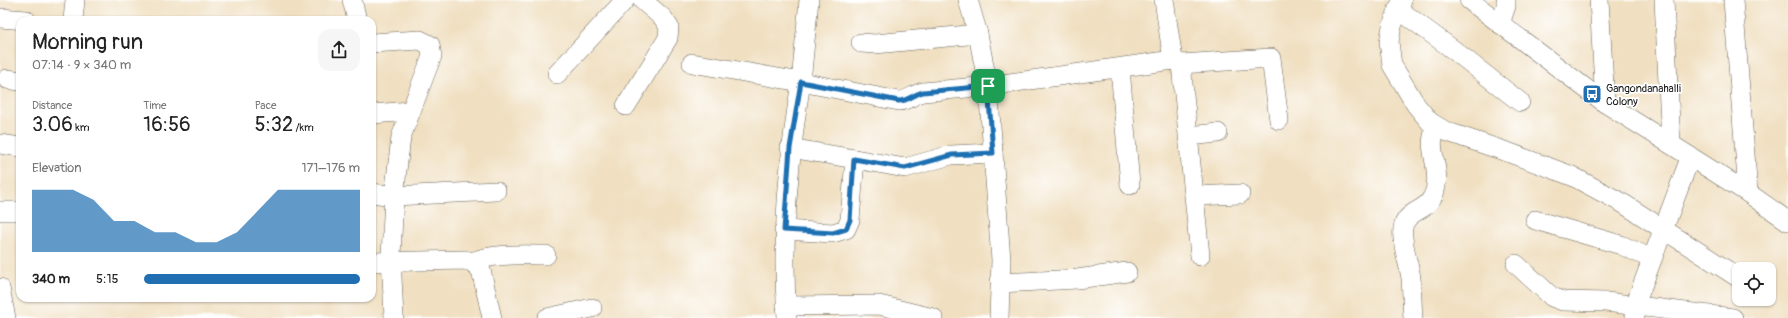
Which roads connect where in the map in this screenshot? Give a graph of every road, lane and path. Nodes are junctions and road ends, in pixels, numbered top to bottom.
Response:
1 (75, 0) edge
2 (352, 0) edge
3 (625, 0) edge
4 (642, 0) edge
5 (809, 0) edge
6 (968, 0) edge
7 (1164, 0) edge
8 (1469, 0) edge
9 (1506, 0) edge
10 (1600, 0) edge
11 (1664, 0) edge
12 (1733, 0) edge
13 (1400, 5) edge
14 (73, 16) edge
15 (356, 16) edge
16 (0, 18) edge
17 (16, 19) edge
18 (1500, 24) junction
19 (978, 34) junction
20 (376, 43) edge
21 (861, 43) dead end
22 (1177, 62) junction
23 (692, 63) dead end
24 (1120, 68) junction
25 (557, 74) dead end
26 (801, 82) junction
27 (988, 86) junction
28 (1520, 102) dead end
29 (1605, 103) junction
30 (626, 106) dead end
31 (411, 111) junction
32 (376, 114) edge
33 (1279, 120) dead end
34 (1436, 126) junction
35 (1218, 133) dead end
36 (1189, 136) junction
37 (0, 144) edge
38 (1671, 144) junction
39 (16, 146) edge
40 (790, 148) junction
41 (993, 153) junction
42 (1690, 158) junction
43 (854, 159) junction
44 (1130, 185) dead end
45 (496, 191) dead end
46 (1748, 193) junction
47 (376, 194) edge
48 (1240, 194) dead end
49 (394, 196) junction
50 (1195, 196) junction
51 (1535, 220) dead end
52 (1788, 221) edge
53 (1663, 229) junction
54 (784, 230) junction
55 (546, 255) dead end
56 (1200, 256) dead end
57 (1652, 259) junction
58 (376, 262) edge
59 (472, 262) junction
60 (391, 263) junction
61 (1516, 264) dead end
62 (1127, 272) dead end
63 (1732, 273) edge
64 (1001, 283) junction
65 (0, 288) edge
66 (592, 308) dead end
67 (1635, 311) edge
68 (786, 312) edge
69 (6, 318) edge
70 (394, 318) edge
71 (492, 318) edge
72 (547, 318) edge
73 (933, 318) edge
74 (999, 318) edge
75 (1413, 318) edge
76 (1733, 318) edge

1 - 14 street
2 - 15 street
3 - 25 street
4 - 30 street
5 - 26 street
6 - 19 street
7 - 22 street
8 - 18 street
9 - 18 street
10 - 29 street
11 - 38 street
12 - 46 street
13 - 28 street
13 - 34 street
16 - 17 street
18 - 29 street
19 - 21 street
19 - 27 street
20 - 31 street
22 - 24 street
22 - 33 street
22 - 36 street
23 - 26 street
24 - 27 street
24 - 44 street
26 - 27 street
26 - 40 street
27 - 41 street
29 - 38 street
31 - 32 street
31 - 49 street
34 - 53 street
34 - 75 street
35 - 36 street
36 - 50 street
37 - 39 street
38 - 42 street
40 - 43 street
40 - 54 street
41 - 43 street
41 - 64 street
42 - 46 street
42 - 53 street
43 - 54 street
45 - 49 street
46 - 52 street
47 - 49 street
48 - 50 street
49 - 60 street
50 - 56 street
51 - 57 street
53 - 57 street
53 - 63 street
54 - 68 street
55 - 59 street
57 - 67 street
58 - 60 street
59 - 60 street
59 - 71 street
60 - 70 street
61 - 67 street
62 - 64 street
64 - 74 street
65 - 69 street
66 - 72 street
67 - 76 street
68 - 73 street

